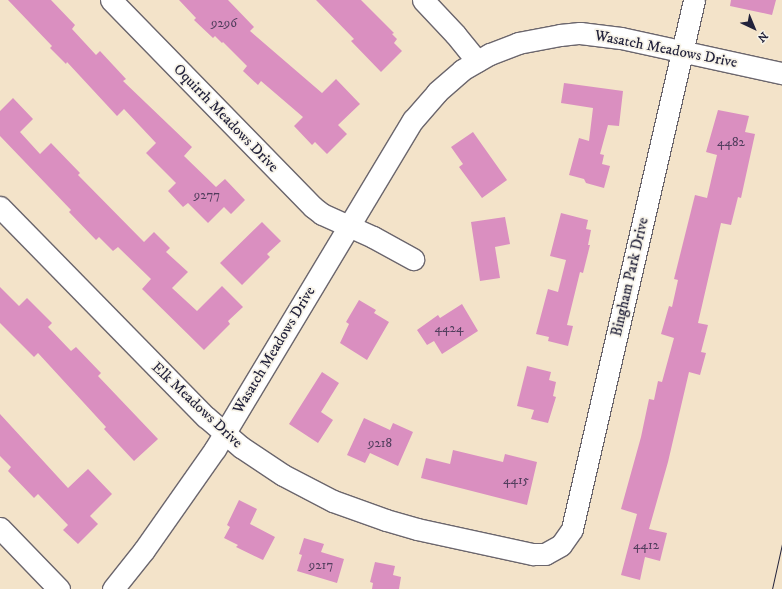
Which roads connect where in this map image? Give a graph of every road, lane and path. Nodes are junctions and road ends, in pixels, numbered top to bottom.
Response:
1 (111, 0) edge
2 (423, 0) edge
3 (694, 0) edge
4 (682, 51) junction
5 (477, 61) junction
6 (782, 73) edge
7 (0, 207) edge
8 (348, 226) junction
9 (412, 259) dead end
10 (224, 434) junction
11 (0, 528) edge
12 (556, 549) joint
13 (59, 589) edge
14 (113, 589) edge

1 - 8 street, Oquirrh Meadows Drive
2 - 5 street
3 - 4 street, Bingham Park Drive
4 - 5 street, Wasatch Meadows Drive
4 - 6 street, Wasatch Meadows Drive
4 - 12 street, Bingham Park Drive
5 - 8 street, Wasatch Meadows Drive
7 - 10 street, Elk Meadows Drive
8 - 9 street
8 - 10 street, Wasatch Meadows Drive
10 - 12 street, Elk Meadows Drive
10 - 14 street, Wasatch Meadows Drive
11 - 13 street

